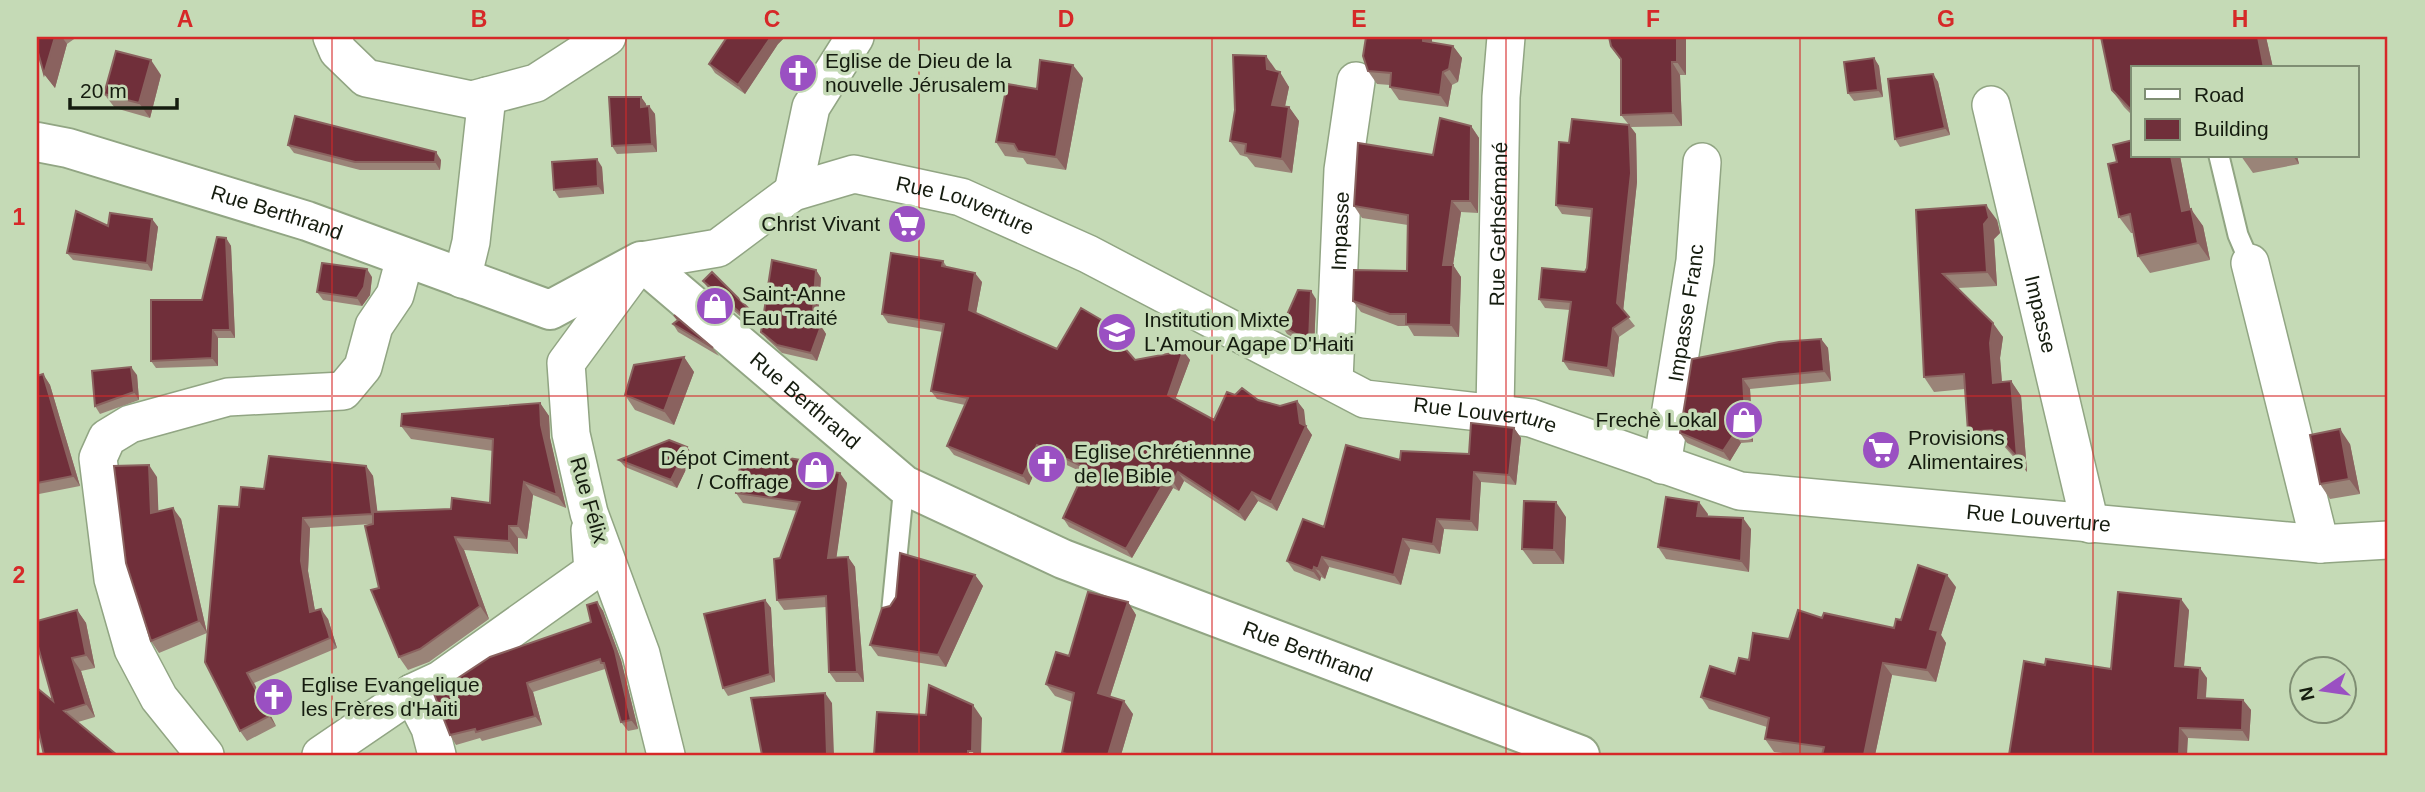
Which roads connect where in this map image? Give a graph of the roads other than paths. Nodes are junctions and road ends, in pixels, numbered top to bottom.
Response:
1 (332, 37) edge
2 (607, 37) edge
3 (855, 37) edge
4 (1506, 37) edge
5 (1356, 81) dead end
6 (487, 96) junction
7 (1991, 105) dead end
8 (37, 142) edge
9 (2219, 158) edge
10 (1702, 162) dead end
11 (793, 191) junction
12 (405, 258) junction
13 (641, 261) junction
14 (2250, 263) joint
15 (462, 279) junction
16 (1334, 382) junction
17 (1495, 411) junction
18 (1662, 465) junction
19 (904, 485) junction
20 (589, 513) junction
21 (2090, 524) junction
22 (2388, 540) edge
23 (2320, 544) junction
24 (892, 607) edge
25 (412, 693) junction
26 (205, 755) edge
27 (321, 755) edge
28 (437, 755) edge
29 (666, 755) edge
30 (1580, 755) edge

1 - 6 street
2 - 6 street
3 - 11 street
4 - 17 street, Rue Gethsémané
5 - 16 street, Impasse
6 - 15 street
7 - 21 street, Impasse
8 - 12 street, Rue Berthrand
9 - 14 lane
10 - 18 street, Impasse Franc
11 - 13 street, Rue Louverture
11 - 16 street, Rue Louverture
12 - 15 street, Rue Berthrand
12 - 26 street
13 - 15 street, Rue Berthrand
13 - 19 street, Rue Berthrand
13 - 20 street, Rue Félix
14 - 23 street
16 - 17 street, Rue Louverture
17 - 18 street, Rue Louverture
18 - 21 street, Rue Louverture
19 - 24 lane
19 - 30 street, Rue Berthrand
20 - 25 street
20 - 29 street, Rue Félix
21 - 23 street, Rue Louverture
22 - 23 street, Rue Louverture
25 - 27 street
25 - 28 street

